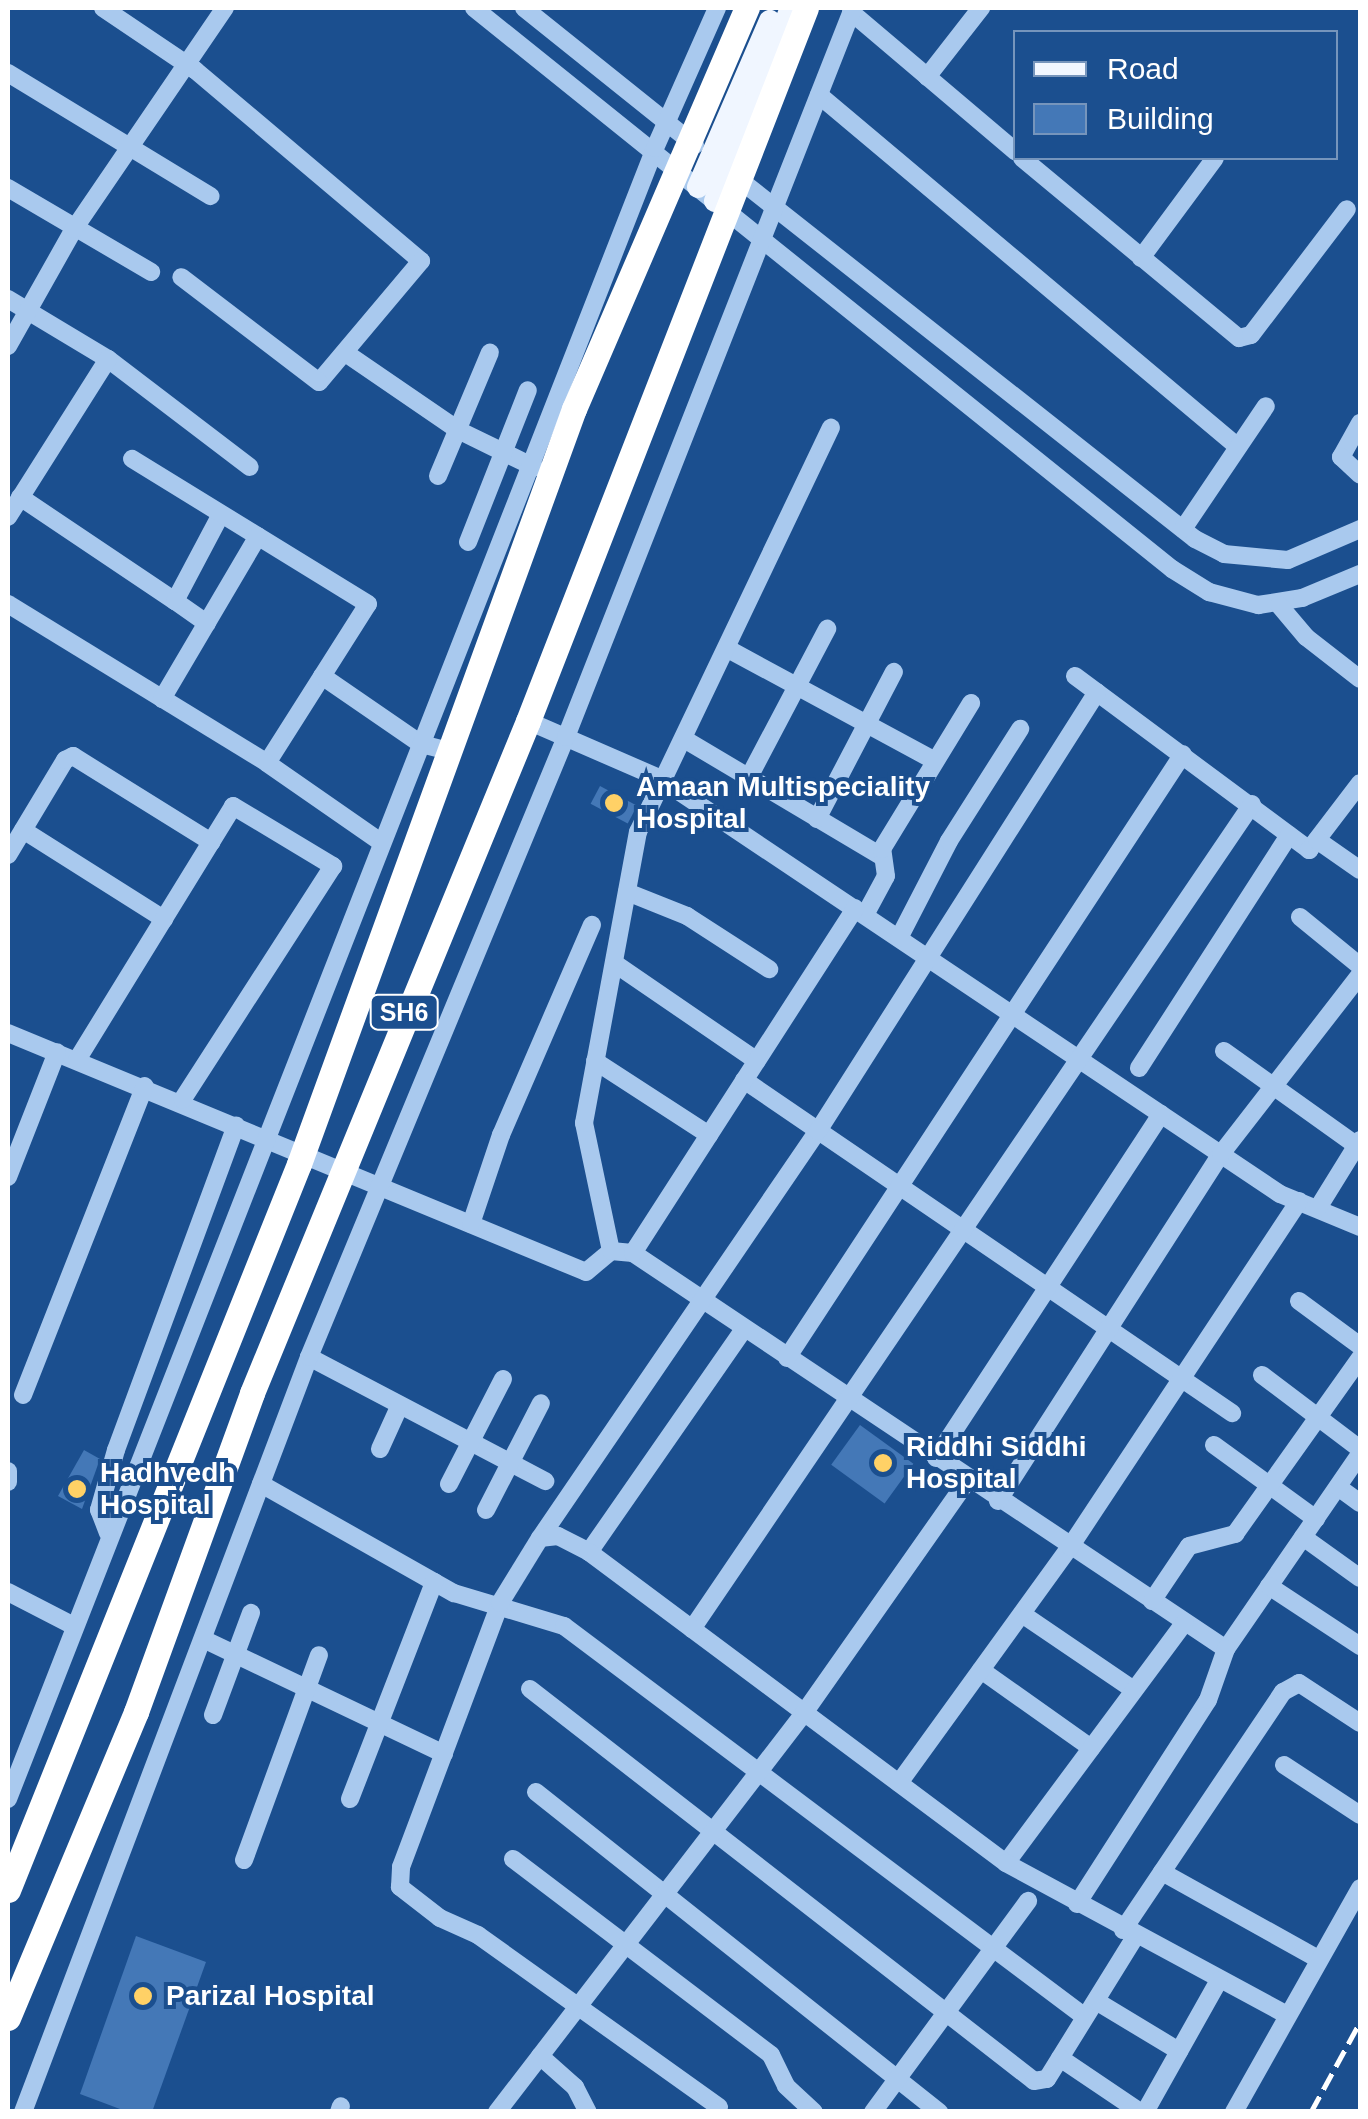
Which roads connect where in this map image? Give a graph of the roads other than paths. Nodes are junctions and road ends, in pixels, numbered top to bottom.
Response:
1 (103, 8) edge
2 (225, 8) edge
3 (474, 8) edge
4 (524, 8) edge
5 (717, 8) edge
6 (747, 8) edge
7 (775, 8) edge
8 (791, 8) edge
9 (806, 8) edge
10 (981, 8) edge
11 (852, 10) edge
12 (185, 62) junction
13 (8, 73) edge
14 (927, 77) junction
15 (819, 95) junction
16 (666, 121) junction
17 (128, 148) junction
18 (655, 148) junction
19 (1013, 149) edge
20 (1214, 160) edge
21 (1033, 161) edge
22 (718, 163) junction
23 (8, 188) edge
24 (705, 193) junction
25 (210, 196) dead end
26 (776, 208) junction
27 (1347, 210) dead end
28 (74, 229) junction
29 (763, 239) junction
30 (1141, 258) junction
31 (151, 272) dead end
32 (182, 277) dead end
33 (8, 299) edge
34 (28, 311) junction
35 (8, 346) edge
36 (956, 348) junction
37 (490, 352) dead end
38 (347, 354) junction
39 (108, 359) junction
40 (934, 376) junction
41 (528, 390) dead end
42 (1266, 406) dead end
43 (1360, 423) edge
44 (831, 428) dead end
45 (458, 430) junction
46 (1238, 448) junction
47 (502, 451) junction
48 (132, 459) dead end
49 (250, 467) dead end
50 (534, 467) junction
51 (1360, 475) edge
52 (438, 476) dead end
53 (20, 496) junction
54 (222, 514) junction
55 (8, 517) edge
56 (1183, 528) junction
57 (1360, 529) edge
58 (258, 536) junction
59 (468, 542) dead end
60 (1360, 574) edge
61 (175, 601) junction
62 (8, 604) edge
63 (1279, 605) junction
64 (207, 623) junction
65 (827, 630) dead end
66 (728, 649) junction
67 (894, 672) dead end
68 (322, 676) junction
69 (1075, 676) dead end
70 (1360, 679) edge
71 (798, 687) junction
72 (1097, 692) junction
73 (162, 698) junction
74 (971, 703) dead end
75 (528, 721) junction
76 (866, 724) junction
77 (1020, 729) dead end
78 (566, 737) junction
79 (684, 739) junction
80 (421, 744) junction
81 (452, 752) junction
82 (1183, 754) junction
83 (935, 761) junction
84 (267, 763) junction
85 (659, 778) junction
86 (748, 779) junction
87 (1360, 783) edge
88 (1252, 804) junction
89 (816, 819) junction
90 (23, 830) junction
91 (1290, 834) junction
92 (1317, 840) junction
93 (211, 842) junction
94 (382, 843) junction
95 (8, 855) edge
96 (883, 857) junction
97 (1360, 870) edge
98 (627, 892) junction
99 (860, 912) junction
100 (1300, 916) dead end
101 (164, 919) junction
102 (592, 924) dead end
103 (899, 938) junction
104 (928, 958) junction
105 (614, 963) junction
106 (1360, 966) edge
107 (769, 969) dead end
108 (1360, 975) edge
109 (1009, 1012) junction
110 (8, 1033) edge
111 (1224, 1051) dead end
112 (57, 1052) junction
113 (1077, 1058) junction
114 (77, 1060) junction
115 (596, 1061) junction
116 (757, 1062) junction
117 (1139, 1068) dead end
118 (744, 1080) junction
119 (145, 1086) junction
120 (1274, 1086) junction
121 (182, 1100) junction
122 (1161, 1114) junction
123 (236, 1125) junction
124 (818, 1130) junction
125 (709, 1135) junction
126 (268, 1139) junction
127 (1359, 1143) edge
128 (1221, 1154) junction
129 (301, 1155) junction
130 (340, 1170) junction
131 (8, 1177) edge
132 (384, 1188) junction
133 (903, 1189) junction
134 (1299, 1201) junction
135 (1318, 1208) junction
136 (471, 1224) junction
137 (1360, 1226) edge
138 (963, 1229) junction
139 (611, 1250) junction
140 (633, 1254) junction
141 (1050, 1289) junction
142 (703, 1301) junction
143 (1299, 1301) dead end
144 (744, 1329) junction
145 (1109, 1329) junction
146 (1360, 1346) edge
147 (309, 1357) junction
148 (787, 1358) junction
149 (1360, 1358) edge
150 (1262, 1375) dead end
151 (503, 1379) dead end
152 (1183, 1380) junction
153 (23, 1395) dead end
154 (850, 1400) junction
155 (541, 1402) dead end
156 (400, 1405) junction
157 (1232, 1413) dead end
158 (1318, 1417) junction
159 (470, 1440) junction
160 (1214, 1444) dead end
161 (380, 1448) dead end
162 (1360, 1451) edge
163 (936, 1458) junction
164 (512, 1464) junction
165 (8, 1472) edge
166 (968, 1480) junction
167 (545, 1481) dead end
168 (8, 1482) edge
169 (261, 1484) junction
170 (448, 1484) dead end
171 (1270, 1485) junction
172 (1338, 1486) junction
173 (998, 1501) junction
174 (1360, 1504) edge
175 (486, 1510) dead end
176 (1316, 1519) junction
177 (108, 1533) junction
178 (1303, 1537) junction
179 (540, 1538) junction
180 (1070, 1547) junction
181 (589, 1552) junction
182 (1360, 1578) edge
183 (434, 1582) junction
184 (1269, 1586) junction
185 (8, 1592) edge
186 (1152, 1601) junction
187 (500, 1604) junction
188 (252, 1613) dead end
189 (1022, 1614) junction
190 (1185, 1622) junction
191 (72, 1625) junction
192 (692, 1630) junction
193 (202, 1639) junction
194 (1360, 1646) edge
195 (1226, 1649) junction
196 (319, 1654) dead end
197 (236, 1655) junction
198 (981, 1670) junction
199 (306, 1688) junction
200 (530, 1689) dead end
201 (1134, 1690) junction
202 (804, 1713) junction
203 (213, 1715) dead end
204 (380, 1723) junction
205 (1360, 1723) edge
206 (1091, 1748) junction
207 (444, 1754) junction
208 (1284, 1764) dead end
209 (760, 1771) junction
210 (899, 1784) junction
211 (536, 1792) dead end
212 (8, 1799) edge
213 (350, 1799) dead end
214 (1360, 1815) edge
215 (716, 1828) junction
216 (512, 1859) dead end
217 (244, 1860) dead end
218 (1006, 1863) junction
219 (1162, 1872) junction
220 (1360, 1888) edge
221 (8, 1890) edge
222 (666, 1892) junction
223 (1028, 1901) dead end
224 (1077, 1904) junction
225 (1129, 1934) junction
226 (626, 1944) junction
227 (993, 1948) junction
228 (1318, 1959) junction
229 (1218, 1980) junction
230 (578, 2006) junction
231 (1090, 2009) junction
232 (945, 2011) junction
233 (1287, 2015) junction
234 (8, 2018) edge
235 (1179, 2051) junction
236 (540, 2056) junction
237 (1060, 2058) junction
238 (898, 2078) junction
239 (719, 2107) dead end
240 (21, 2108) edge
241 (497, 2112) edge
242 (588, 2112) edge
243 (814, 2112) edge
244 (873, 2112) edge
245 (940, 2112) edge
246 (1142, 2112) edge
247 (1234, 2112) edge

1 - 12 street
2 - 12 street
3 - 18 street
4 - 16 street
5 - 16 street
6 - 22 highway
7 - 22 main road
8 - 22 main road
9 - 22 highway, SH6
10 - 14 street
11 - 14 street
11 - 15 street
12 - 17 street
12 - 38 street
13 - 17 street
14 - 19 street
15 - 26 street
15 - 46 street
16 - 18 street
16 - 22 street
17 - 25 street
17 - 28 street
18 - 24 street
18 - 50 street
20 - 30 street
21 - 30 street
22 - 24 highway, SH6
22 - 24 highway
22 - 26 street
23 - 28 street
24 - 29 street
24 - 75 highway, SH6
24 - 81 highway
26 - 29 street
26 - 36 street
27 - 30 street
28 - 31 street
28 - 34 street
29 - 40 street
29 - 78 street
32 - 38 street
33 - 34 street
34 - 35 street
34 - 39 street
36 - 40 street
36 - 56 street
37 - 45 street
38 - 45 street
39 - 49 street
39 - 53 street
40 - 63 street
41 - 47 street
42 - 46 street
43 - 51 street
44 - 66 street
45 - 47 street
45 - 52 street
46 - 56 street
47 - 50 street
47 - 59 street
48 - 54 street
50 - 80 street
53 - 55 street
53 - 61 street
54 - 58 street
54 - 61 street
56 - 57 street
58 - 64 street
58 - 68 street
60 - 63 street
61 - 64 street
62 - 73 street
63 - 70 street
64 - 73 street
65 - 71 street
66 - 71 street
66 - 79 street
67 - 76 street
68 - 80 street
68 - 84 street
69 - 72 street
71 - 76 street
71 - 86 street
72 - 82 street
72 - 104 street
73 - 84 street
74 - 83 street
75 - 78 street
75 - 130 highway, SH6
76 - 83 street
76 - 89 street
77 - 103 street
78 - 85 street
78 - 132 street
79 - 85 street
79 - 86 street
80 - 81 street
80 - 94 street
81 - 129 highway
82 - 88 street
82 - 109 street
83 - 96 street
84 - 94 street
85 - 98 street
85 - 99 street
86 - 89 street
87 - 92 street
88 - 91 street
88 - 113 street
89 - 96 street
90 - 93 street
90 - 95 street
90 - 101 street
91 - 92 street
91 - 117 street
92 - 97 street
93 - 101 street
93 - 121 street
94 - 126 street
96 - 99 street
98 - 105 street
98 - 107 street
99 - 103 street
99 - 116 street
100 - 106 street
101 - 114 street
102 - 136 street
103 - 104 street
104 - 109 street
104 - 124 street
105 - 115 street
105 - 116 street
108 - 120 street
109 - 113 street
109 - 133 street
110 - 112 street
111 - 120 street
112 - 114 street
112 - 131 street
113 - 122 street
113 - 138 street
114 - 119 street
115 - 125 street
115 - 139 street
116 - 118 street
118 - 124 street
118 - 125 street
119 - 121 street
119 - 153 street
120 - 127 street
120 - 128 street
121 - 123 street
122 - 128 street
122 - 141 street
123 - 126 street
123 - 177 street
124 - 133 street
124 - 142 street
125 - 140 street
126 - 129 street
126 - 177 street
127 - 135 street
128 - 134 street
128 - 145 street
129 - 130 street
129 - 221 highway
130 - 132 street
130 - 234 highway, SH6
132 - 136 street
132 - 147 street
133 - 138 street
133 - 148 street
134 - 135 street
134 - 152 street
135 - 137 street
136 - 139 street
138 - 141 street
138 - 154 street
139 - 140 street
140 - 142 street
141 - 145 street
141 - 163 street
142 - 144 street
142 - 179 street
143 - 146 street
144 - 148 street
144 - 181 street
145 - 152 street
145 - 173 street
147 - 156 street
147 - 169 street
148 - 154 street
149 - 158 street
150 - 158 street
151 - 159 street
152 - 157 street
152 - 180 street
154 - 163 street
154 - 192 street
155 - 164 street
156 - 159 street
156 - 161 street
158 - 162 street
158 - 171 street
159 - 164 street
159 - 170 street
160 - 171 street
162 - 172 street
163 - 166 street
164 - 167 street
164 - 175 street
165 - 168 street
166 - 173 street
166 - 202 street
169 - 183 street
169 - 193 street
171 - 176 street
171 - 186 street
172 - 174 street
172 - 176 street
173 - 180 street
176 - 178 street
177 - 191 street
178 - 182 street
178 - 184 street
179 - 181 street
179 - 187 street
180 - 186 street
180 - 189 street
181 - 192 street
183 - 187 street
183 - 204 street
184 - 194 street
184 - 195 street
185 - 191 street
186 - 190 street
187 - 207 street
187 - 209 street
188 - 197 street
189 - 198 street
189 - 201 street
190 - 195 street
190 - 201 street
191 - 212 street
192 - 202 street
193 - 197 street
193 - 240 street
195 - 224 street
196 - 199 street
197 - 199 street
197 - 203 street
198 - 206 street
198 - 210 street
199 - 204 street
199 - 217 street
200 - 215 street
201 - 206 street
202 - 209 street
202 - 210 street
204 - 207 street
204 - 213 street
205 - 219 street
206 - 218 street
207 - 230 street
208 - 214 street
209 - 215 street
209 - 227 street
210 - 218 street
211 - 222 street
215 - 222 street
215 - 232 street
216 - 226 street
218 - 224 street
219 - 225 street
219 - 228 street
220 - 228 street
222 - 226 street
222 - 238 street
223 - 227 street
224 - 225 street
225 - 229 street
225 - 231 street
226 - 230 street
226 - 243 street
227 - 231 street
227 - 232 street
228 - 233 street
229 - 233 street
229 - 235 street
230 - 236 street
230 - 239 street
231 - 235 street
231 - 237 street
232 - 237 street
232 - 238 street
233 - 247 street
235 - 246 street
236 - 241 street
236 - 242 street
237 - 246 street
238 - 244 street
238 - 245 street

